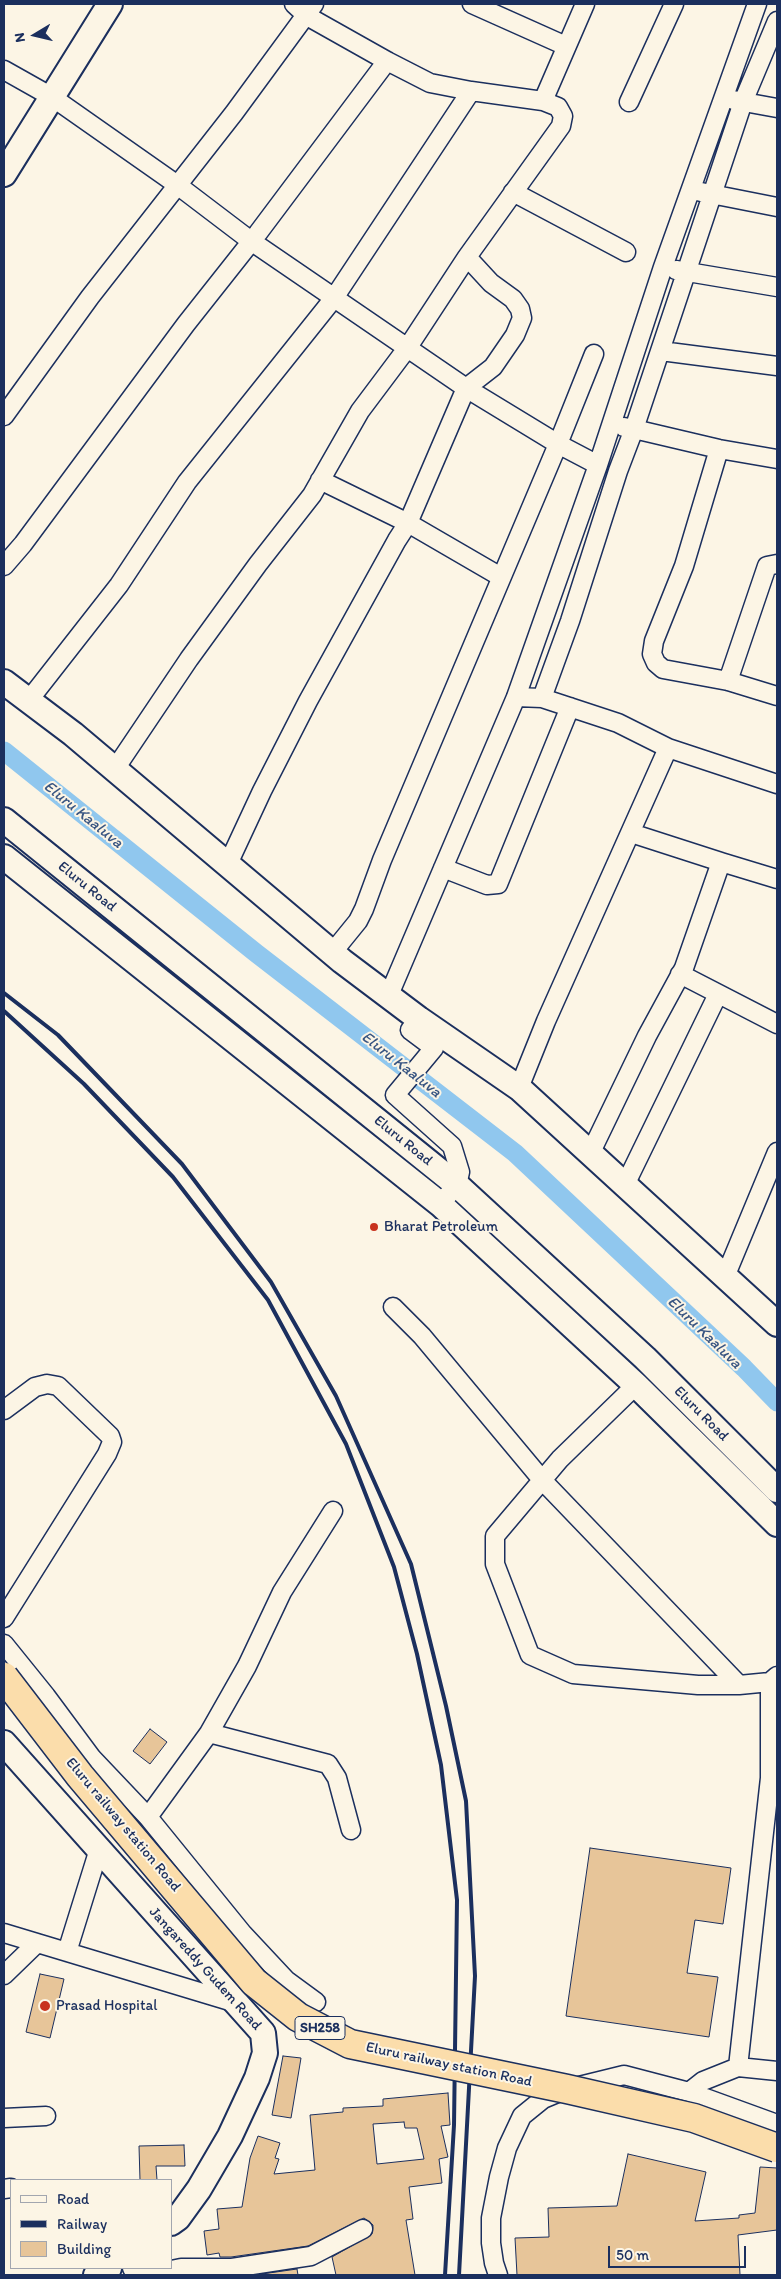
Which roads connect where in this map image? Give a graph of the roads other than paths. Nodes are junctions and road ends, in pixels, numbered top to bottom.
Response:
1 (110, 4) edge
2 (294, 4) edge
3 (472, 4) edge
4 (584, 4) edge
5 (674, 4) edge
6 (757, 4) edge
7 (310, 10) edge
8 (777, 21) edge
9 (566, 46) junction
10 (387, 62) junction
11 (4, 70) edge
12 (471, 91) junction
13 (52, 97) junction
14 (722, 98) junction
15 (543, 101) junction
16 (629, 102) dead end
17 (743, 102) junction
18 (777, 108) edge
19 (4, 174) edge
20 (176, 184) junction
21 (690, 190) junction
22 (513, 192) junction
23 (711, 195) junction
24 (777, 207) edge
25 (251, 241) junction
26 (626, 252) dead end
27 (467, 257) junction
28 (664, 267) junction
29 (686, 273) junction
30 (777, 287) edge
31 (334, 298) junction
32 (408, 347) junction
33 (661, 351) junction
34 (594, 354) dead end
35 (777, 366) edge
36 (466, 388) junction
37 (4, 416) edge
38 (611, 425) junction
39 (634, 429) junction
40 (563, 446) junction
41 (719, 449) junction
42 (777, 459) edge
43 (592, 462) junction
44 (320, 480) junction
45 (408, 523) junction
46 (777, 564) edge
47 (4, 566) edge
48 (501, 578) junction
49 (728, 681) junction
50 (4, 682) edge
51 (516, 696) junction
52 (777, 696) edge
53 (542, 698) junction
54 (29, 700) junction
55 (570, 708) junction
56 (668, 748) junction
57 (115, 769) junction
58 (777, 784) edge
59 (4, 820) edge
60 (631, 832) junction
61 (4, 857) edge
62 (720, 862) junction
63 (228, 864) junction
64 (443, 868) junction
65 (777, 879) edge
66 (337, 957) junction
67 (680, 974) junction
68 (718, 994) junction
69 (388, 995) junction
70 (777, 1024) edge
71 (414, 1025) junction
72 (519, 1088) junction
73 (777, 1152) edge
74 (590, 1154) junction
75 (457, 1185) junction
76 (624, 1185) junction
77 (440, 1204) junction
78 (726, 1277) junction
79 (393, 1307) dead end
80 (777, 1324) edge
81 (636, 1385) junction
82 (4, 1410) edge
83 (543, 1480) junction
84 (777, 1490) edge
85 (333, 1510) dead end
86 (777, 1524) edge
87 (4, 1618) edge
88 (4, 1644) edge
89 (4, 1677) edge
90 (773, 1679) edge
91 (739, 1685) junction
92 (209, 1734) junction
93 (4, 1743) edge
94 (148, 1817) junction
95 (350, 1830) dead end
96 (99, 1849) junction
97 (4, 1933) edge
98 (37, 1944) junction
99 (67, 1952) junction
100 (4, 1974) edge
101 (316, 2002) dead end
102 (236, 2003) junction
103 (738, 2067) junction
104 (777, 2071) edge
105 (567, 2089) junction
106 (689, 2092) junction
107 (46, 2116) dead end
108 (4, 2118) edge
109 (777, 2124) edge
110 (777, 2148) edge
111 (172, 2222) edge
112 (363, 2229) dead end
113 (107, 2269) edge
114 (96, 2275) edge
115 (147, 2275) edge
116 (498, 2275) edge

1 - 13 main road
2 - 7 street
3 - 9 street
4 - 9 street
5 - 16 street
6 - 14 street
7 - 10 street
7 - 20 street
8 - 17 street
9 - 15 street
10 - 12 street
10 - 25 street
11 - 13 street
12 - 15 street
12 - 31 street
13 - 19 main road
13 - 20 street
14 - 17 street
14 - 21 street
15 - 22 street
17 - 18 street
17 - 23 street
20 - 25 street
20 - 37 street
21 - 23 street
21 - 28 street
22 - 26 street
22 - 27 street
23 - 24 street
23 - 29 street
25 - 31 street
25 - 47 street
27 - 32 street
27 - 36 street
28 - 29 street
28 - 38 street
29 - 30 street
29 - 33 street
31 - 32 street
31 - 54 street
32 - 36 street
32 - 44 street
33 - 35 street
33 - 39 street
34 - 40 street
36 - 40 street
36 - 45 street
38 - 39 street
38 - 43 street
39 - 41 street
39 - 53 street
40 - 43 street
40 - 48 street
41 - 42 street
41 - 49 street
43 - 51 street
44 - 45 street
44 - 57 street
45 - 48 street
45 - 63 street
46 - 49 street
48 - 66 street
49 - 52 street
50 - 54 main road
51 - 53 street
51 - 64 street
53 - 55 street
54 - 57 main road
55 - 56 street
55 - 64 street
56 - 58 street
56 - 60 street
57 - 63 main road
59 - 75 main road, Eluru Road
60 - 62 street
60 - 72 street
61 - 77 main road, Eluru Road
62 - 65 street
62 - 67 street
63 - 66 main road
64 - 69 street
66 - 69 main road
67 - 68 street
67 - 74 street
68 - 70 street
68 - 76 street
69 - 71 main road
71 - 72 main road
71 - 75 street
72 - 74 main road
73 - 78 street
74 - 76 main road
75 - 77 street
75 - 84 main road, Eluru Road
76 - 78 main road
77 - 81 main road, Eluru Road
78 - 80 main road
79 - 83 street
81 - 83 street
81 - 86 main road, Eluru Road
82 - 87 street
83 - 91 street
83 - 91 street
85 - 92 street
88 - 94 street
89 - 105 main road, Eluru railway station Road / SH258, bridge
90 - 91 street
90 - 103 street
92 - 94 street
92 - 95 street
93 - 96 main road, Jangareddy Gudem Road
94 - 101 street
96 - 99 street
96 - 102 main road, Jangareddy Gudem Road
97 - 98 street
98 - 99 street
98 - 100 street
99 - 102 street
102 - 111 main road, Jangareddy Gudem Road
103 - 104 street
103 - 106 street
105 - 106 street
105 - 110 main road, Eluru railway station Road / SH258, bridge
105 - 116 street
106 - 109 street
107 - 108 street
112 - 115 street
113 - 114 main road

